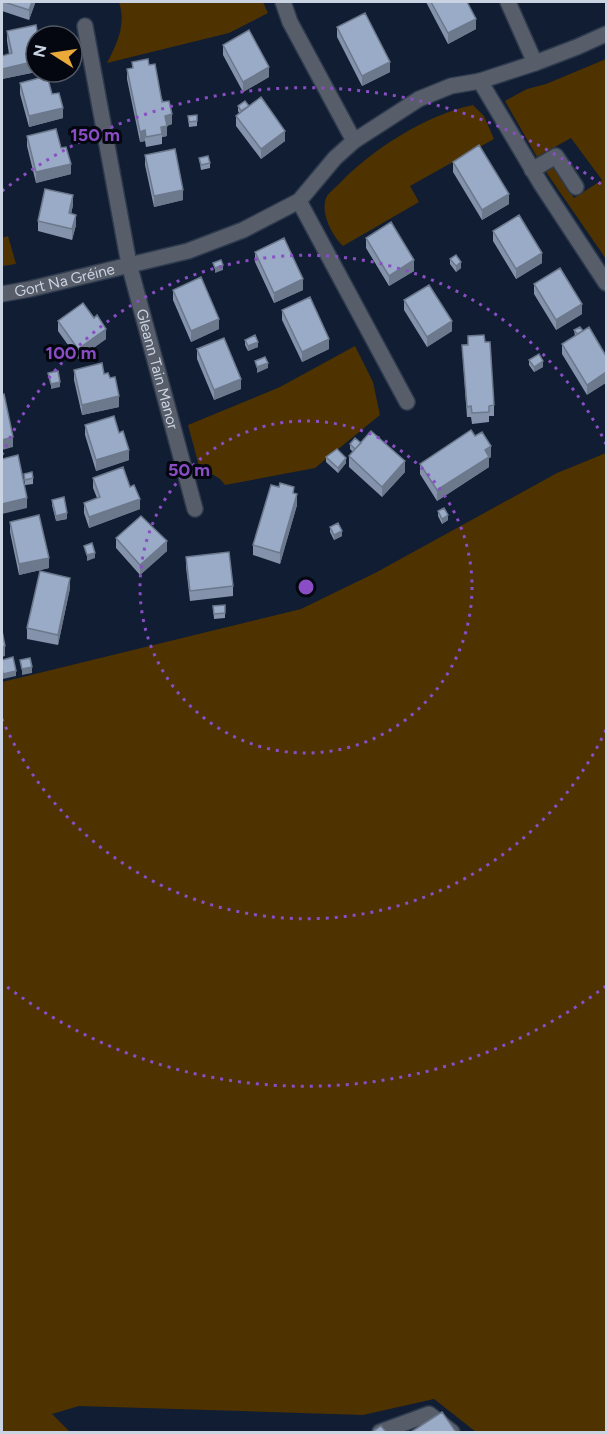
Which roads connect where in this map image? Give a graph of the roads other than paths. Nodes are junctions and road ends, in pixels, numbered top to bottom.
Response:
1 (283, 2) edge
2 (508, 2) edge
3 (85, 26) dead end
4 (606, 34) edge
5 (536, 63) junction
6 (480, 81) junction
7 (354, 141) junction
8 (532, 170) junction
9 (576, 187) dead end
10 (299, 201) junction
11 (129, 264) junction
12 (606, 283) edge
13 (2, 294) edge
14 (407, 402) dead end
15 (195, 509) dead end
16 (380, 1432) edge
17 (452, 1432) edge

1 - 7 street
2 - 5 street
3 - 11 street, Gleann Tain Manor
4 - 5 street
5 - 6 street
6 - 7 street
6 - 8 street
7 - 10 street
8 - 9 street
8 - 12 street
10 - 11 street
10 - 14 street
11 - 13 street, Gort Na Gréine
11 - 15 street, Gleann Tain Manor
16 - 17 street

